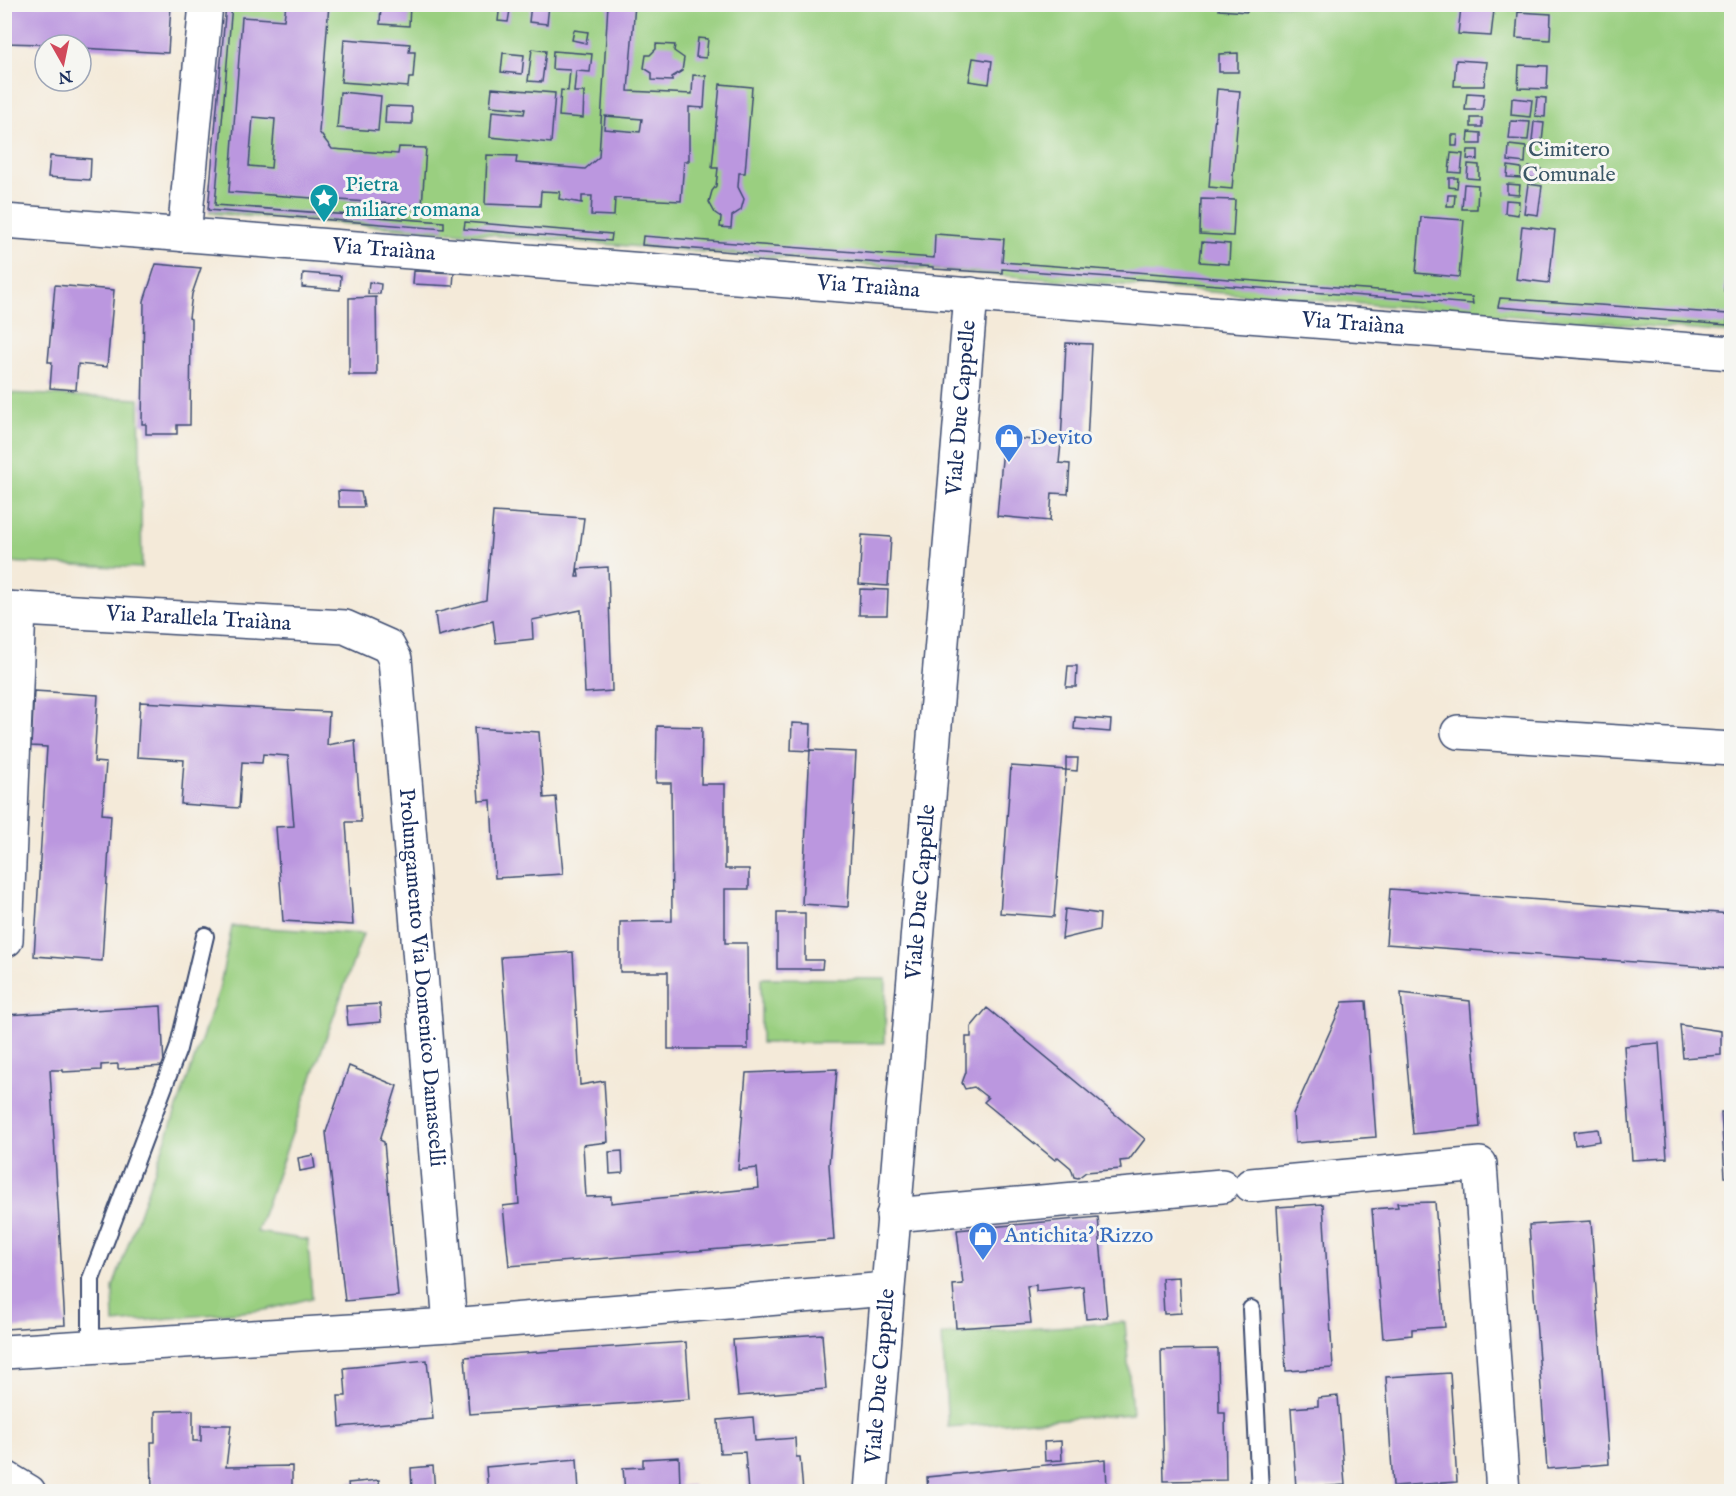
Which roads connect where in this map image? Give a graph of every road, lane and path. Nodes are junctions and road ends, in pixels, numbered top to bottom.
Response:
1 (206, 4) edge
2 (4, 221) edge
3 (184, 235) junction
4 (971, 294) junction
5 (1731, 353) edge
6 (12, 608) edge
7 (374, 641) joint
8 (1458, 732) dead end
9 (1731, 749) edge
10 (205, 936) dead end
11 (6, 940) dead end
12 (893, 1215) junction
13 (887, 1289) junction
14 (1251, 1309) dead end
15 (450, 1325) junction
16 (92, 1347) junction
17 (4, 1352) edge
18 (4, 1477) edge
19 (29, 1491) edge
20 (871, 1491) edge
21 (1260, 1491) edge
22 (1503, 1491) edge

1 - 3 street
2 - 3 street, Via Traiàna
3 - 4 street, Via Traiàna
4 - 5 street, Via Traiàna
4 - 12 street, Viale Due Cappelle
6 - 7 street, Via Parallela Traiàna
6 - 11 street, Via Parallela Traiàna
7 - 15 street, Prolungamento Via Domenico Damascelli
8 - 9 street
10 - 16 lane
12 - 13 street, Viale Due Cappelle
12 - 22 street
13 - 15 street
13 - 20 street, Viale Due Cappelle
14 - 21 lane
15 - 16 street
16 - 17 street
18 - 19 street

